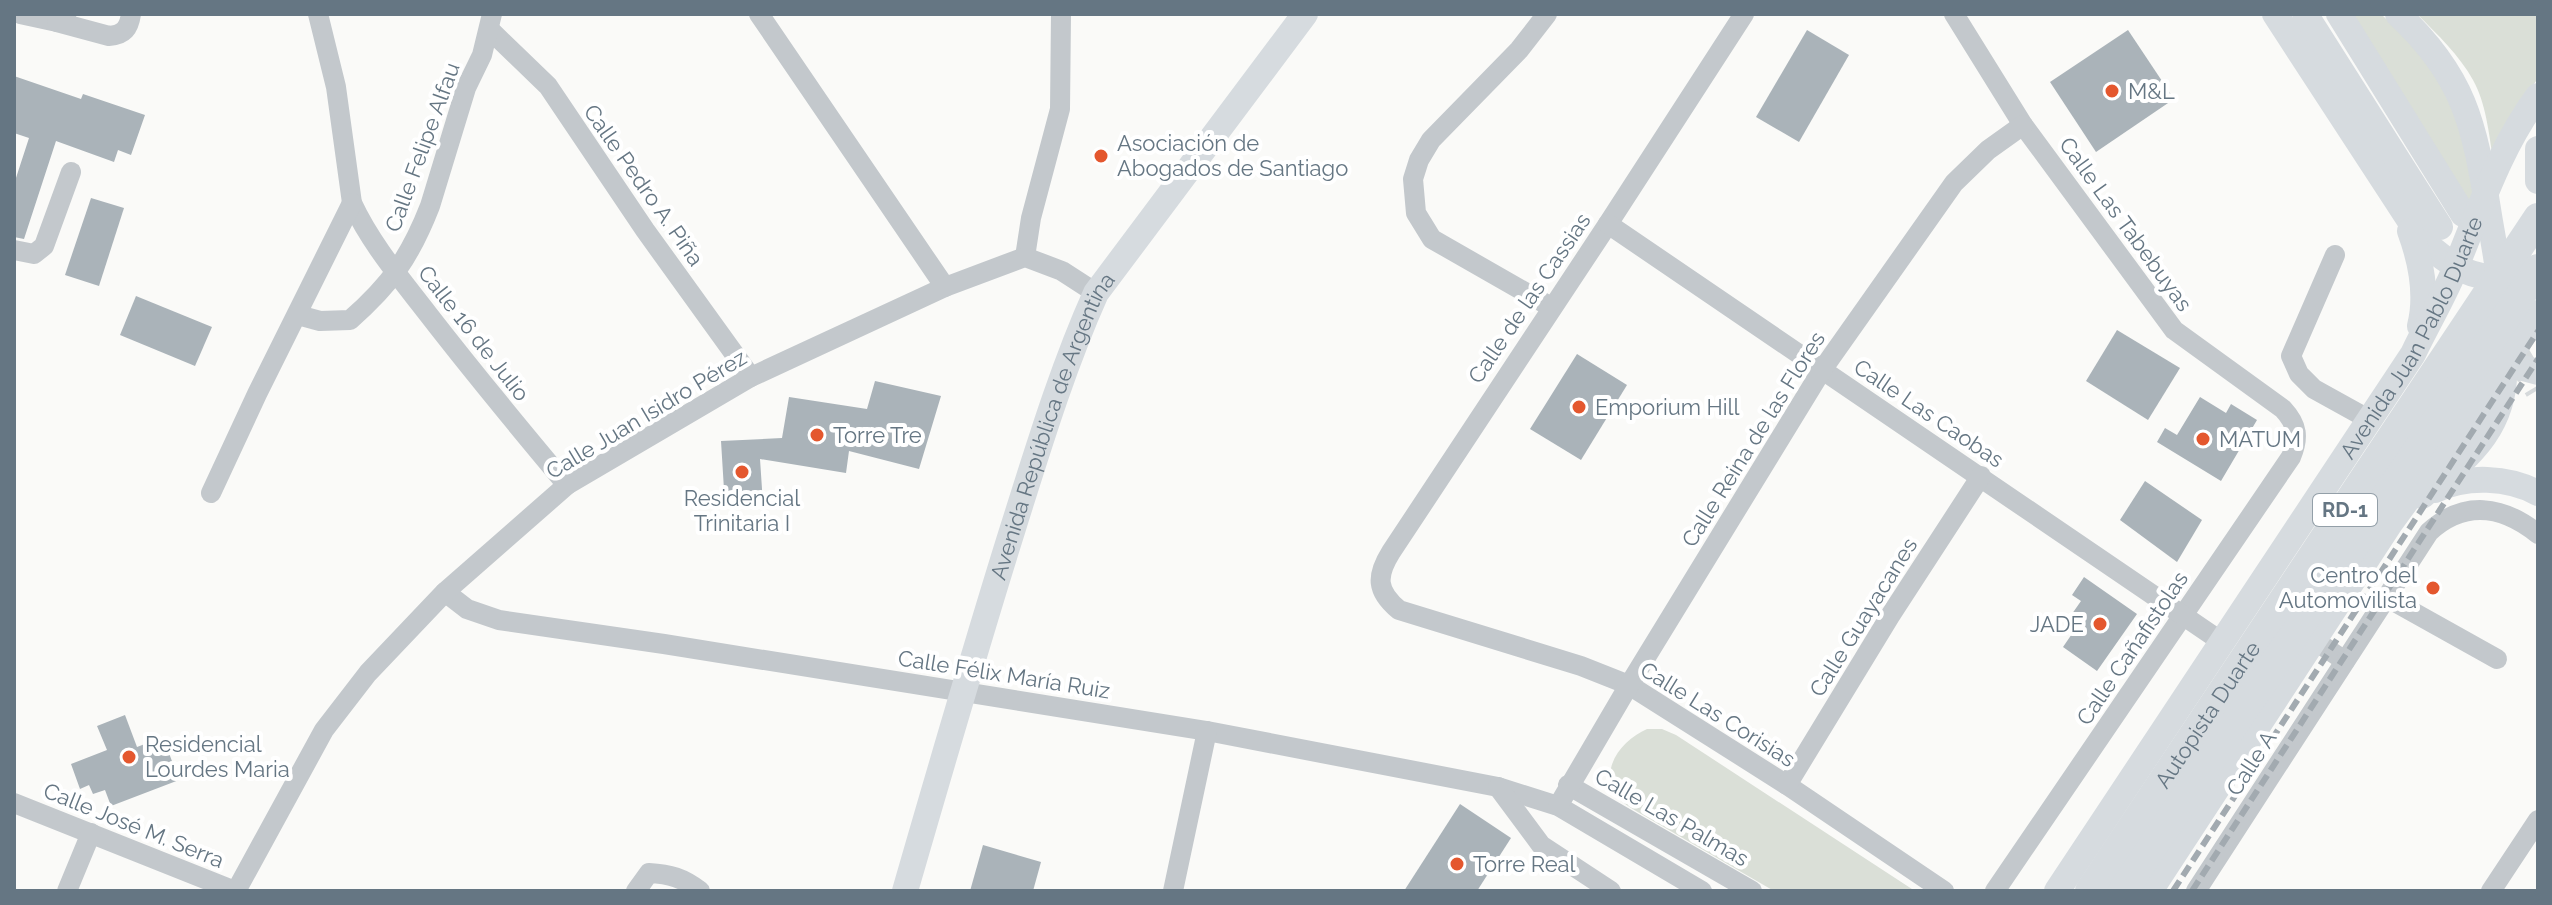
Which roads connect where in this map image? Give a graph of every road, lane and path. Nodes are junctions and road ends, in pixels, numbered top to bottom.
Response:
1 (20, 14) edge
2 (131, 14) edge
3 (318, 14) edge
4 (759, 14) edge
5 (1061, 14) edge
6 (1305, 14) edge
7 (1547, 14) edge
8 (1744, 14) edge
9 (1954, 14) edge
10 (2275, 14) edge
11 (2305, 14) edge
12 (2339, 14) edge
13 (2398, 14) edge
14 (65, 18) edge
15 (490, 21) edge
16 (2538, 96) edge
17 (2023, 125) junction
18 (71, 172) dead end
19 (2485, 191) junction
20 (352, 203) junction
21 (2403, 213) junction
22 (2538, 218) edge
23 (1608, 224) junction
24 (14, 250) edge
25 (2335, 255) dead end
26 (1025, 257) junction
27 (2456, 268) junction
28 (2538, 270) edge
29 (396, 274) junction
30 (2499, 279) junction
31 (945, 287) junction
32 (1096, 293) junction
33 (1551, 307) junction
34 (2538, 313) edge
35 (298, 315) junction
36 (2420, 361) junction
37 (2504, 363) junction
38 (1822, 370) junction
39 (2538, 372) tunnel mouth
40 (751, 377) junction
41 (2476, 406) junction
42 (2370, 420) junction
43 (2296, 427) joint
44 (1981, 476) junction
45 (567, 485) junction
46 (211, 493) dead end
47 (2538, 493) edge
48 (2421, 497) junction
49 (2391, 522) junction
50 (2538, 534) edge
51 (445, 592) junction
52 (2386, 597) junction
53 (1399, 610) joint
54 (2183, 614) junction
55 (2314, 640) junction
56 (2222, 642) junction
57 (2497, 659) dead end
58 (2345, 661) junction
59 (1629, 685) junction
60 (962, 692) junction
61 (1207, 731) junction
62 (1568, 785) junction
63 (1787, 785) junction
64 (1498, 787) junction
65 (14, 803) edge
66 (1558, 806) junction
67 (2538, 820) edge
68 (91, 833) junction
69 (67, 891) edge
70 (236, 891) edge
71 (636, 891) edge
72 (700, 891) edge
73 (905, 891) edge
74 (1173, 891) edge
75 (1611, 891) edge
76 (1702, 891) edge
77 (1752, 891) edge
78 (1944, 891) edge
79 (1995, 891) edge
80 (2057, 891) edge
81 (2090, 891) edge
82 (2123, 891) edge
83 (2150, 891) edge
84 (2196, 891) edge
85 (2491, 891) edge

1 - 14 street
2 - 14 street
3 - 20 street
4 - 31 street
5 - 26 street
6 - 32 main road, Avenida República de Argentina
7 - 33 street
8 - 23 street, Calle de las Cassias
9 - 17 street, Calle Las Tabebuyas
10 - 21 main road
11 - 12 main road
13 - 19 main road
15 - 29 street, Calle Felipe Alfau
15 - 40 street, Calle Pedro A. Piña
16 - 19 main road, Avenida Juan Pablo Duarte
17 - 38 street, Calle Reina de las Flores
17 - 43 street, Calle Las Tabebuyas
18 - 24 street
19 - 27 main road, Avenida Juan Pablo Duarte
19 - 30 main road
20 - 29 street, Calle 16 de Julio
20 - 35 street
21 - 27 main road
21 - 36 main road
22 - 81 highway, Autopista Duarte / RD-1
23 - 33 street, Calle de las Cassias
23 - 38 street, Calle Las Caobas
25 - 42 street
26 - 31 street, Calle Juan Isidro Pérez
26 - 32 street
27 - 30 main road
27 - 36 main road, Avenida Juan Pablo Duarte
28 - 30 main road
28 - 82 highway, Autopista Duarte / RD-1
29 - 35 street, Calle Felipe Alfau
29 - 45 street, Calle 16 de Julio
30 - 37 main road
31 - 40 street, Calle Juan Isidro Pérez
32 - 60 main road, Avenida República de Argentina
33 - 53 street, Calle de las Cassias
34 - 37 main road
35 - 46 street
36 - 37 main road
36 - 41 main road
36 - 42 main road, Avenida Juan Pablo Duarte
37 - 39 main road
37 - 41 main road
37 - 48 main road
38 - 44 street, Calle Las Caobas
38 - 59 street, Calle Reina de las Flores
40 - 45 street, Calle Juan Isidro Pérez
41 - 49 main road
42 - 56 main road, Avenida Juan Pablo Duarte
43 - 54 street, Calle Cañafistolas
44 - 54 street, Calle Las Caobas
44 - 63 street, Calle Guayacanes
45 - 51 street, Calle Juan Isidro Pérez
47 - 48 main road
48 - 49 main road
49 - 55 main road
50 - 52 street, Calle A
51 - 60 street, Calle Félix María Ruiz
51 - 70 street, Calle Juan Isidro Pérez
52 - 57 street
52 - 58 street, Calle A
53 - 59 street, Calle Las Corisias
54 - 56 street, Calle Las Caobas
54 - 79 street, Calle Cañafistolas
55 - 58 street
55 - 83 main road
56 - 80 main road, Avenida Juan Pablo Duarte
58 - 84 street, Calle A
59 - 62 street, Calle Reina de las Flores
59 - 63 street, Calle Las Corisias
60 - 61 street, Calle Félix María Ruiz
60 - 73 main road, Avenida República de Argentina
61 - 64 street, Calle Félix María Ruiz
61 - 74 street
62 - 66 street, Calle Reina de las Flores
62 - 77 street, Calle Las Palmas
63 - 78 street, Calle Las Corisias
64 - 66 street, Calle Félix María Ruiz
64 - 75 street
65 - 68 street, Calle José M. Serra
66 - 76 street
67 - 85 street
68 - 69 street
68 - 70 street, Calle José M. Serra
71 - 72 street

